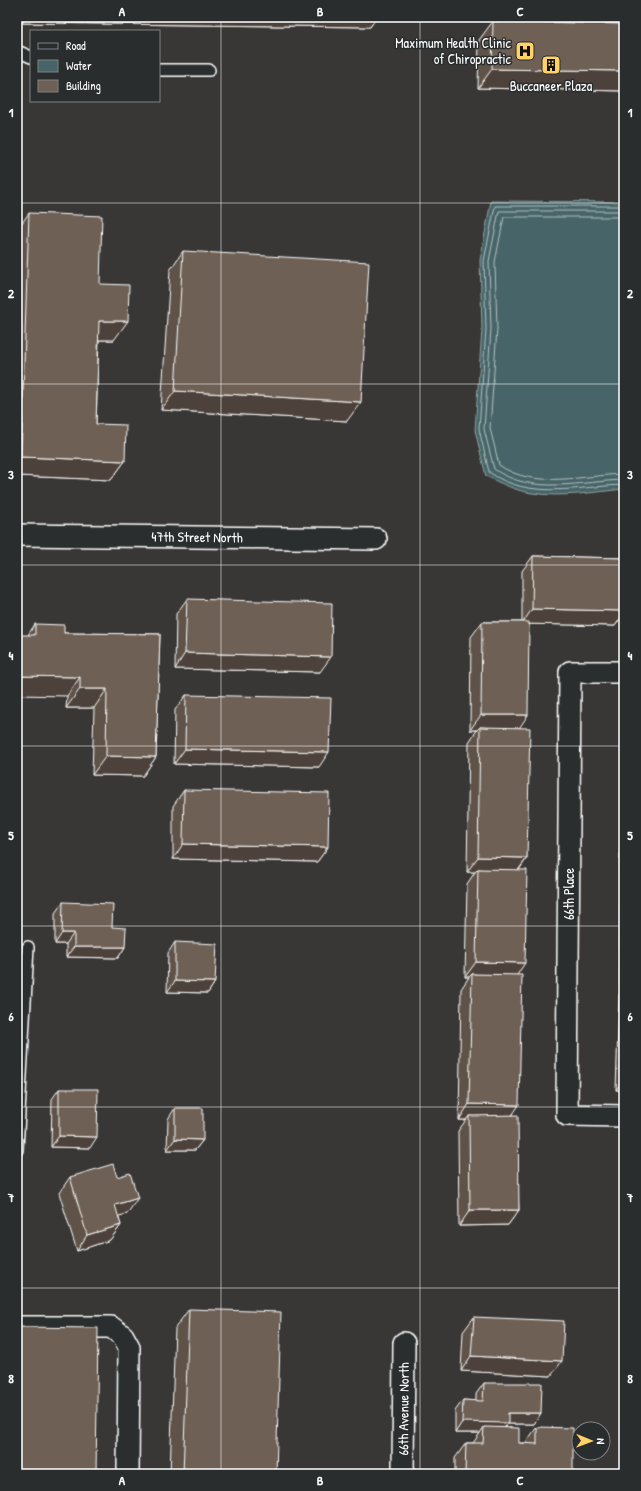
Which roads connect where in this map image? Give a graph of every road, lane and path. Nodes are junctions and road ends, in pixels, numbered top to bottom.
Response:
1 (17, 51) edge
2 (30, 57) edge
3 (160, 70) edge
4 (209, 70) dead end
5 (17, 535) edge
6 (376, 539) dead end
7 (624, 672) edge
8 (28, 947) dead end
9 (624, 1116) edge
10 (17, 1150) edge
11 (17, 1327) edge
12 (404, 1344) dead end
13 (128, 1474) edge
14 (403, 1474) edge

1 - 2 lane
3 - 4 lane
5 - 6 street, 47th Street North
7 - 9 street, 66th Place
8 - 10 lane
11 - 13 street
12 - 14 street, 66th Avenue North

